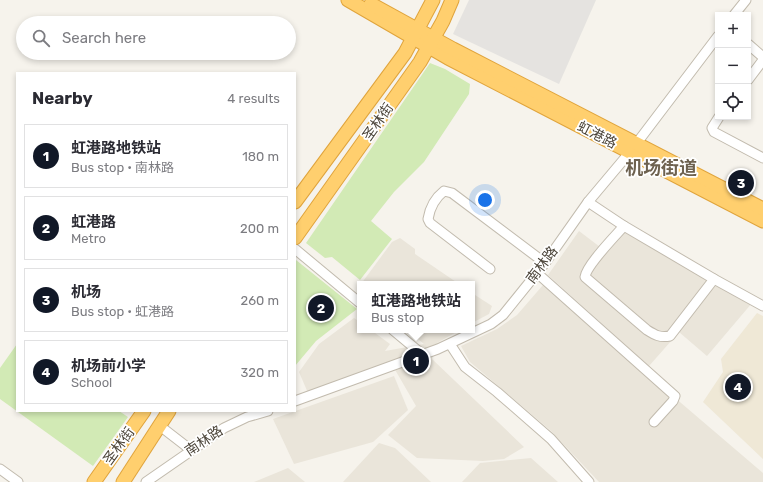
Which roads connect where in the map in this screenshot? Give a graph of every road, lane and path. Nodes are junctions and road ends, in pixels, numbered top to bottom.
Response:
1 (348, 0) edge
2 (365, 0) edge
3 (432, 0) edge
4 (452, 0) edge
5 (746, 0) edge
6 (736, 12) edge
7 (415, 34) junction
8 (715, 40) edge
9 (431, 42) junction
10 (751, 47) edge
11 (763, 59) edge
12 (751, 76) edge
13 (717, 120) edge
14 (633, 148) junction
15 (763, 158) edge
16 (296, 201) edge
17 (588, 202) junction
18 (763, 209) edge
19 (763, 221) edge
20 (624, 226) junction
21 (296, 237) edge
22 (296, 250) edge
23 (544, 262) junction
24 (490, 270) dead end
25 (537, 272) junction
26 (714, 279) junction
27 (357, 301) edge
28 (763, 306) edge
29 (475, 332) edge
30 (397, 333) edge
31 (473, 333) edge
32 (450, 344) junction
33 (423, 355) junction
34 (296, 401) edge
35 (143, 412) edge
36 (169, 412) edge
37 (264, 412) edge
38 (654, 422) dead end
39 (160, 426) junction
40 (191, 450) junction
41 (0, 469) edge
42 (18, 482) edge
43 (94, 482) edge
44 (123, 482) edge
45 (146, 482) edge
46 (589, 482) edge

1 - 7 highway, 虹港路
2 - 7 highway, 虹港路
3 - 7 highway, 圣林街
4 - 9 highway, 圣林街
5 - 6 street
7 - 9 highway, 虹港路
7 - 16 highway, 圣林街
8 - 14 street, 南林路
9 - 14 highway, 虹港路
9 - 21 highway, 圣林街
10 - 11 street
11 - 12 street
13 - 15 street
14 - 17 street, 南林路
14 - 18 highway, 虹港路
14 - 19 highway, 虹港路
17 - 20 street
17 - 23 street, 南林路
20 - 26 street
20 - 26 street
22 - 27 street
23 - 24 street
23 - 25 street, 南林路
25 - 29 street, 南林路
25 - 38 street
26 - 28 street
30 - 33 street
31 - 32 street, 南林路
32 - 33 street, 南林路
32 - 46 street
33 - 34 street, 南林路
35 - 43 highway, 圣林街
36 - 39 highway, 圣林街
37 - 40 street, 南林路
39 - 40 street
39 - 44 highway, 圣林街
40 - 45 street, 南林路
41 - 42 street

